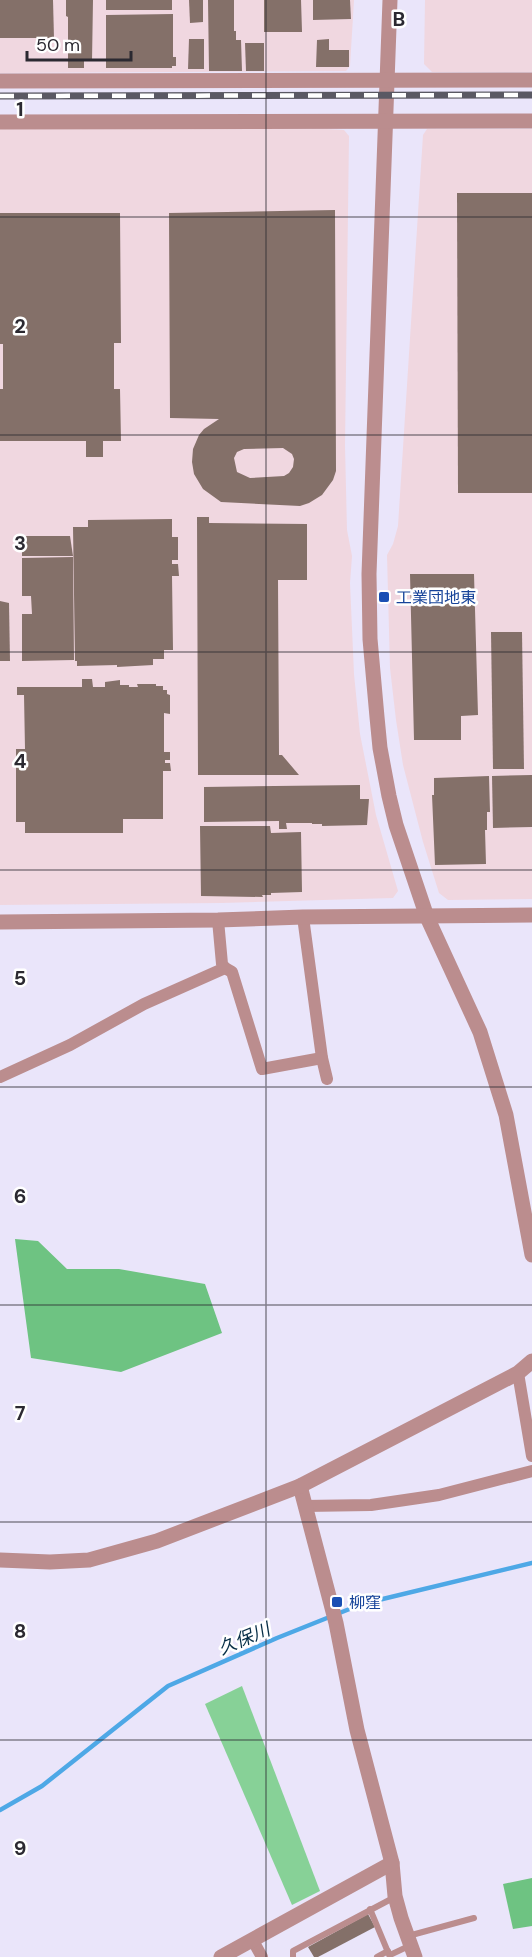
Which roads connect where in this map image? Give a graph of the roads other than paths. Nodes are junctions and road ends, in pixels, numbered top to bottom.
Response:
1 (390, 0) edge
2 (532, 80) edge
3 (0, 81) edge
4 (388, 81) junction
5 (532, 121) edge
6 (0, 122) edge
7 (387, 123) junction
8 (532, 915) edge
9 (427, 916) junction
10 (303, 917) junction
11 (218, 920) junction
12 (0, 922) edge
13 (225, 968) junction
14 (322, 1058) junction
15 (0, 1077) edge
16 (327, 1079) dead end
17 (532, 1255) edge
18 (532, 1361) edge
19 (518, 1373) junction
20 (532, 1456) edge
21 (532, 1471) edge
22 (300, 1486) junction
23 (304, 1506) junction
24 (0, 1560) edge
25 (392, 1863) junction
26 (395, 1896) junction
27 (370, 1910) junction
28 (474, 1918) dead end
29 (252, 1939) junction
30 (411, 1946) edge
31 (389, 1954) edge
32 (221, 1957) edge
33 (262, 1957) edge
34 (293, 1957) edge
35 (377, 1957) edge

1 - 4 street
2 - 4 street
3 - 4 street
4 - 7 street
5 - 7 street
6 - 7 street
7 - 9 street
8 - 9 street
9 - 10 street
9 - 17 street
10 - 11 street
10 - 14 street
11 - 12 street
11 - 13 street
13 - 14 street
13 - 15 street
14 - 16 street
18 - 19 street
19 - 20 street
19 - 22 street
21 - 23 street
22 - 23 street
22 - 24 street
23 - 25 street
25 - 26 street
25 - 29 street
26 - 27 lane
26 - 30 street
27 - 31 lane
27 - 34 lane
28 - 30 lane
29 - 32 street
29 - 33 street
30 - 31 lane
31 - 35 lane

